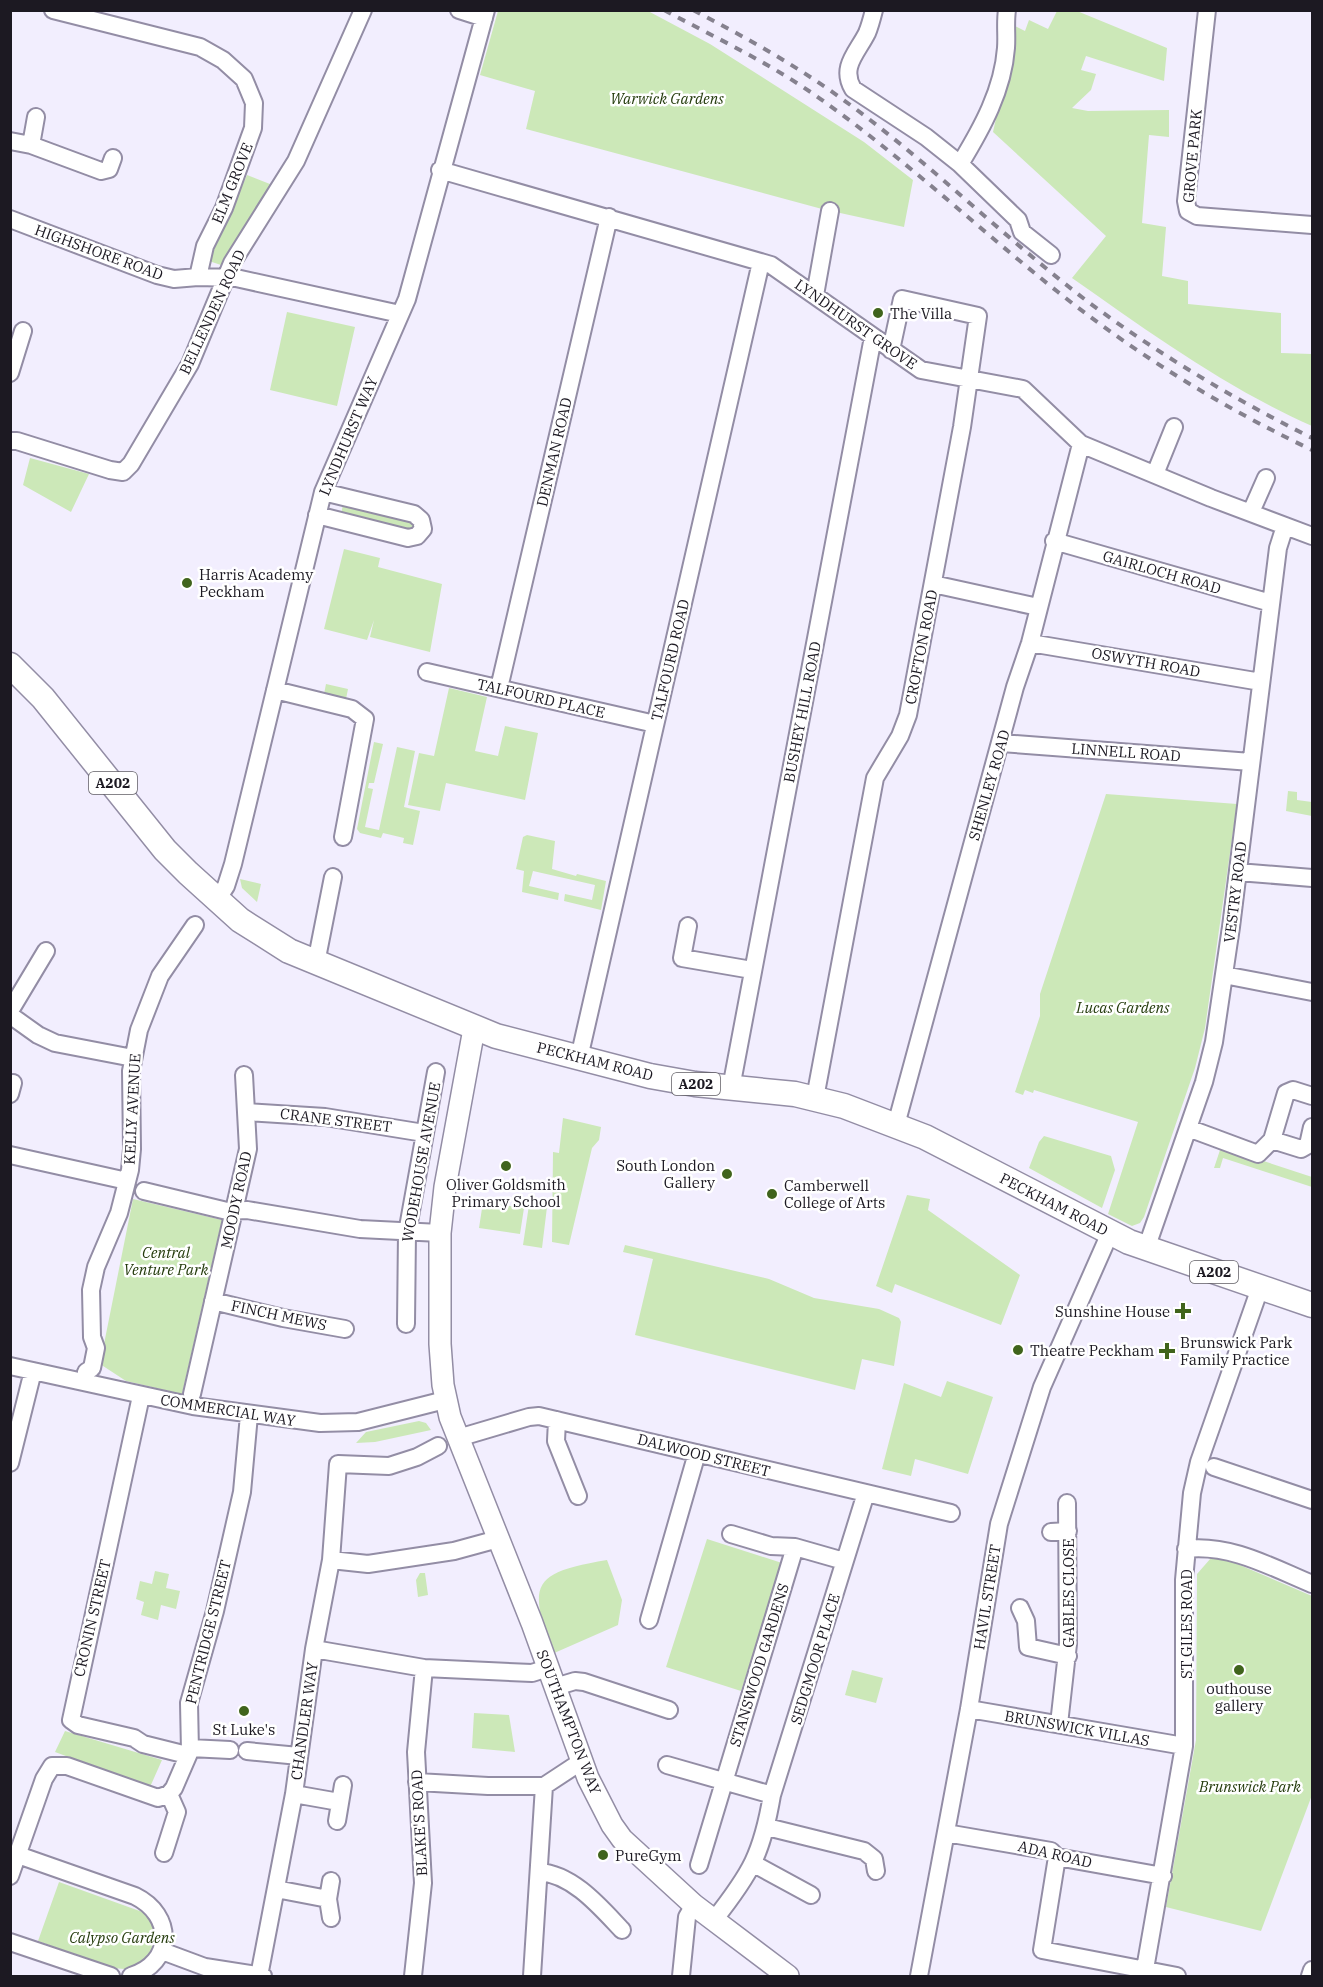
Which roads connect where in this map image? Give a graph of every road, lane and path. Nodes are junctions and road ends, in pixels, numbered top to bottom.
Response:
1 (53, 10) edge
2 (363, 10) edge
3 (459, 10) edge
4 (874, 10) edge
5 (1007, 10) edge
6 (1207, 10) edge
7 (485, 14) edge
8 (36, 117) dead end
9 (10, 141) edge
10 (32, 146) junction
11 (113, 158) dead end
12 (960, 164) junction
13 (440, 170) junction
14 (830, 212) dead end
15 (609, 217) junction
16 (10, 219) edge
17 (1312, 225) edge
18 (1051, 255) dead end
19 (761, 262) junction
20 (226, 276) junction
21 (198, 277) junction
22 (815, 295) junction
23 (400, 314) junction
24 (23, 331) dead end
25 (873, 337) junction
26 (891, 350) junction
27 (10, 373) edge
28 (970, 380) junction
29 (1174, 428) dead end
30 (10, 441) edge
31 (1081, 444) junction
32 (1155, 474) junction
33 (1266, 478) dead end
34 (323, 492) junction
35 (1251, 512) junction
36 (317, 515) junction
37 (1285, 526) junction
38 (1312, 536) edge
39 (1054, 541) junction
40 (933, 584) junction
41 (1270, 603) junction
42 (1038, 607) junction
43 (1030, 643) junction
44 (10, 665) edge
45 (427, 672) dead end
46 (1261, 682) junction
47 (499, 688) junction
48 (275, 690) junction
49 (655, 724) junction
50 (1001, 743) junction
51 (1251, 762) junction
52 (343, 837) dead end
53 (1238, 872) junction
54 (333, 878) dead end
55 (1312, 878) edge
56 (217, 900) junction
57 (195, 925) dead end
58 (687, 926) dead end
59 (46, 951) dead end
60 (316, 963) junction
61 (752, 970) junction
62 (1224, 975) junction
63 (1312, 992) edge
64 (10, 1013) edge
65 (474, 1029) junction
66 (133, 1058) junction
67 (579, 1058) junction
68 (436, 1072) dead end
69 (244, 1075) dead end
70 (731, 1088) junction
71 (1312, 1096) edge
72 (815, 1098) junction
73 (247, 1112) junction
74 (896, 1125) junction
75 (1312, 1127) edge
76 (1188, 1128) junction
77 (424, 1133) junction
78 (1272, 1140) junction
79 (10, 1155) edge
80 (128, 1181) junction
81 (144, 1191) dead end
82 (234, 1210) junction
83 (408, 1233) junction
84 (440, 1233) junction
85 (1110, 1233) junction
86 (1146, 1249) junction
87 (1260, 1288) junction
88 (213, 1301) junction
89 (1312, 1305) edge
90 (406, 1324) dead end
91 (345, 1329) dead end
92 (10, 1366) edge
93 (33, 1371) junction
94 (85, 1377) junction
95 (192, 1394) dead end
96 (141, 1396) junction
97 (445, 1400) junction
98 (249, 1415) junction
99 (557, 1420) junction
100 (448, 1442) junction
101 (698, 1453) junction
102 (10, 1463) edge
103 (338, 1464) joint
104 (1214, 1467) dead end
105 (866, 1493) junction
106 (578, 1496) dead end
107 (1312, 1500) edge
108 (1067, 1503) dead end
109 (951, 1513) dead end
110 (731, 1534) dead end
111 (498, 1539) junction
112 (795, 1547) junction
113 (1186, 1549) junction
114 (331, 1560) junction
115 (844, 1561) junction
116 (1312, 1584) edge
117 (1020, 1608) dead end
118 (649, 1620) dead end
119 (314, 1649) junction
120 (1068, 1656) junction
121 (423, 1668) junction
122 (548, 1668) junction
123 (555, 1688) junction
124 (969, 1709) junction
125 (669, 1710) dead end
126 (1059, 1724) junction
127 (1184, 1746) junction
128 (188, 1752) junction
129 (299, 1756) junction
130 (582, 1761) junction
131 (667, 1765) dead end
132 (417, 1782) junction
133 (725, 1782) junction
134 (544, 1786) junction
135 (169, 1794) junction
136 (294, 1794) junction
137 (772, 1795) junction
138 (337, 1821) dead end
139 (767, 1827) junction
140 (946, 1833) junction
141 (164, 1853) dead end
142 (18, 1855) junction
143 (1057, 1857) junction
144 (754, 1864) junction
145 (699, 1865) dead end
146 (876, 1871) dead end
147 (539, 1872) junction
148 (10, 1876) edge
149 (1163, 1876) junction
150 (331, 1881) dead end
151 (276, 1889) junction
152 (812, 1895) dead end
153 (328, 1899) junction
154 (694, 1905) junction
155 (331, 1918) dead end
156 (714, 1920) junction
157 (622, 1930) dead end
158 (10, 1942) edge
159 (162, 1951) junction
160 (1145, 1970) junction
161 (1312, 1970) edge
162 (260, 1976) edge
163 (111, 1977) edge
164 (131, 1977) edge
165 (413, 1977) edge
166 (532, 1977) edge
167 (681, 1977) edge
168 (788, 1977) edge
169 (919, 1977) edge
170 (1177, 1977) edge
171 (1310, 1977) edge

1 - 21 street, ELM GROVE
2 - 20 street, BELLENDEN ROAD
3 - 7 street
4 - 12 street
5 - 12 street
6 - 17 street, GROVE PARK
7 - 13 street, LYNDHURST WAY
8 - 10 street
9 - 10 street
10 - 11 street
12 - 18 street
13 - 15 street, LYNDHURST GROVE
13 - 23 street, LYNDHURST WAY
14 - 22 street
15 - 19 street, LYNDHURST GROVE
15 - 47 street, DENMAN ROAD
16 - 21 street, HIGHSHORE ROAD
19 - 22 street, LYNDHURST GROVE
19 - 49 street, TALFOURD ROAD
20 - 21 street, HIGHSHORE ROAD
20 - 23 street, HIGHSHORE ROAD
20 - 30 street, BELLENDEN ROAD
22 - 25 street, LYNDHURST GROVE
23 - 34 street, LYNDHURST WAY
24 - 27 street
25 - 26 street, LYNDHURST GROVE
25 - 61 street, BUSHEY HILL ROAD
26 - 28 street, LYNDHURST GROVE
26 - 28 street, CROFTON ROAD
28 - 31 street, LYNDHURST GROVE
28 - 40 street, CROFTON ROAD
29 - 32 street
31 - 32 street, LYNDHURST GROVE
31 - 39 street, SHENLEY ROAD
32 - 35 street, LYNDHURST GROVE
33 - 35 street
34 - 36 street, LYNDHURST WAY
34 - 36 street
35 - 37 street, LYNDHURST GROVE
36 - 48 street, LYNDHURST WAY
37 - 38 street, LYNDHURST GROVE
37 - 41 street, VESTRY ROAD
39 - 41 street, GAIRLOCH ROAD
39 - 42 street, SHENLEY ROAD
40 - 42 street
40 - 72 street, CROFTON ROAD
41 - 46 street, VESTRY ROAD
42 - 43 street, SHENLEY ROAD
43 - 46 street, OSWYTH ROAD
43 - 50 street, SHENLEY ROAD
44 - 56 highway, PECKHAM ROAD / A202
45 - 47 street, TALFOURD PLACE
46 - 51 street, VESTRY ROAD
47 - 49 street, TALFOURD PLACE
48 - 52 street
48 - 56 street, LYNDHURST WAY
49 - 67 street, TALFOURD ROAD
50 - 51 street, LINNELL ROAD
50 - 74 street, SHENLEY ROAD
51 - 53 street, VESTRY ROAD
53 - 55 street
53 - 62 street, VESTRY ROAD
54 - 60 street
56 - 60 highway, PECKHAM ROAD / A202
57 - 66 street, KELLY AVENUE
58 - 61 street
59 - 64 street
60 - 65 highway, PECKHAM ROAD / A202
61 - 70 street, BUSHEY HILL ROAD
62 - 63 street
62 - 76 street, VESTRY ROAD
64 - 66 street
65 - 67 highway, PECKHAM ROAD / A202
65 - 84 main road, SOUTHAMPTON WAY
66 - 80 street, KELLY AVENUE
67 - 70 highway, PECKHAM ROAD / A202
68 - 77 street, WODEHOUSE AVENUE
69 - 73 street, MOODY ROAD
70 - 72 highway, PECKHAM ROAD / A202
71 - 78 street
72 - 74 highway, PECKHAM ROAD / A202
73 - 77 street, CRANE STREET
73 - 82 street, MOODY ROAD
74 - 85 highway, PECKHAM ROAD / A202
75 - 78 street
76 - 78 street
76 - 86 street, VESTRY ROAD
77 - 83 street, WODEHOUSE AVENUE
79 - 80 street
80 - 94 street, KELLY AVENUE
81 - 82 street
82 - 83 street
82 - 88 street, MOODY ROAD
83 - 84 street
83 - 90 street, WODEHOUSE AVENUE
84 - 97 main road, SOUTHAMPTON WAY
85 - 86 highway, PECKHAM ROAD / A202
85 - 124 street, HAVIL STREET
86 - 87 highway, PECKHAM ROAD / A202
87 - 89 highway, PECKHAM ROAD / A202
87 - 113 street, ST GILES ROAD
88 - 91 street, FINCH MEWS
88 - 95 street, MOODY ROAD
92 - 93 street, COMMERCIAL WAY
93 - 94 street, COMMERCIAL WAY
93 - 102 street
94 - 96 street, COMMERCIAL WAY
96 - 98 street, COMMERCIAL WAY
96 - 128 street, CRONIN STREET
97 - 98 street, COMMERCIAL WAY
97 - 100 main road, SOUTHAMPTON WAY
98 - 128 street, PENTRIDGE STREET
99 - 100 street, DALWOOD STREET
99 - 101 street, DALWOOD STREET
99 - 106 street
100 - 103 street, DALWOOD STREET
100 - 111 main road, SOUTHAMPTON WAY
101 - 105 street, DALWOOD STREET
101 - 118 street
103 - 114 street, CHANDLER WAY
104 - 107 street
105 - 109 street, DALWOOD STREET
105 - 115 street, SEDGMOOR PLACE
108 - 120 street, GABLES CLOSE
110 - 112 street
111 - 114 street
111 - 122 main road, SOUTHAMPTON WAY
112 - 115 street
112 - 133 street, STANSWOOD GARDENS
113 - 116 street
113 - 127 street, ST GILES ROAD
114 - 119 street, CHANDLER WAY
115 - 137 street, SEDGMOOR PLACE
117 - 120 street, GABLES CLOSE
119 - 121 street
119 - 129 street, CHANDLER WAY
120 - 126 street, GABLES CLOSE
121 - 122 street
121 - 132 street, BLAKE'S ROAD
122 - 123 main road, SOUTHAMPTON WAY
123 - 125 street
123 - 130 main road, SOUTHAMPTON WAY
124 - 126 street, BRUNSWICK VILLAS
124 - 140 street, HAVIL STREET
126 - 127 street, BRUNSWICK VILLAS
127 - 149 street, ST GILES ROAD
128 - 129 street
128 - 135 street, PENTRIDGE STREET
129 - 136 street, CHANDLER WAY
130 - 134 street
130 - 154 main road, SOUTHAMPTON WAY
131 - 133 street
132 - 134 street
132 - 165 street, BLAKE'S ROAD
133 - 137 street
133 - 145 street, STANSWOOD GARDENS
134 - 147 street
135 - 141 street
135 - 142 street
136 - 138 street
136 - 151 street, CHANDLER WAY
137 - 139 street, SEDGMOOR PLACE
139 - 144 street, SEDGMOOR PLACE
139 - 146 street
140 - 143 street, ADA ROAD
140 - 169 street, HAVIL STREET
142 - 148 street
142 - 159 street
143 - 149 street, ADA ROAD
143 - 160 street
144 - 152 street
144 - 156 street, SEDGMOOR PLACE
147 - 157 street
147 - 166 street
149 - 160 street, ST GILES ROAD
150 - 153 street
151 - 153 street
151 - 162 street, CHANDLER WAY
153 - 155 street
154 - 156 main road, SOUTHAMPTON WAY
154 - 167 street
156 - 168 main road, SOUTHAMPTON WAY
158 - 163 street
159 - 162 street
159 - 164 street
160 - 170 street
161 - 171 street

